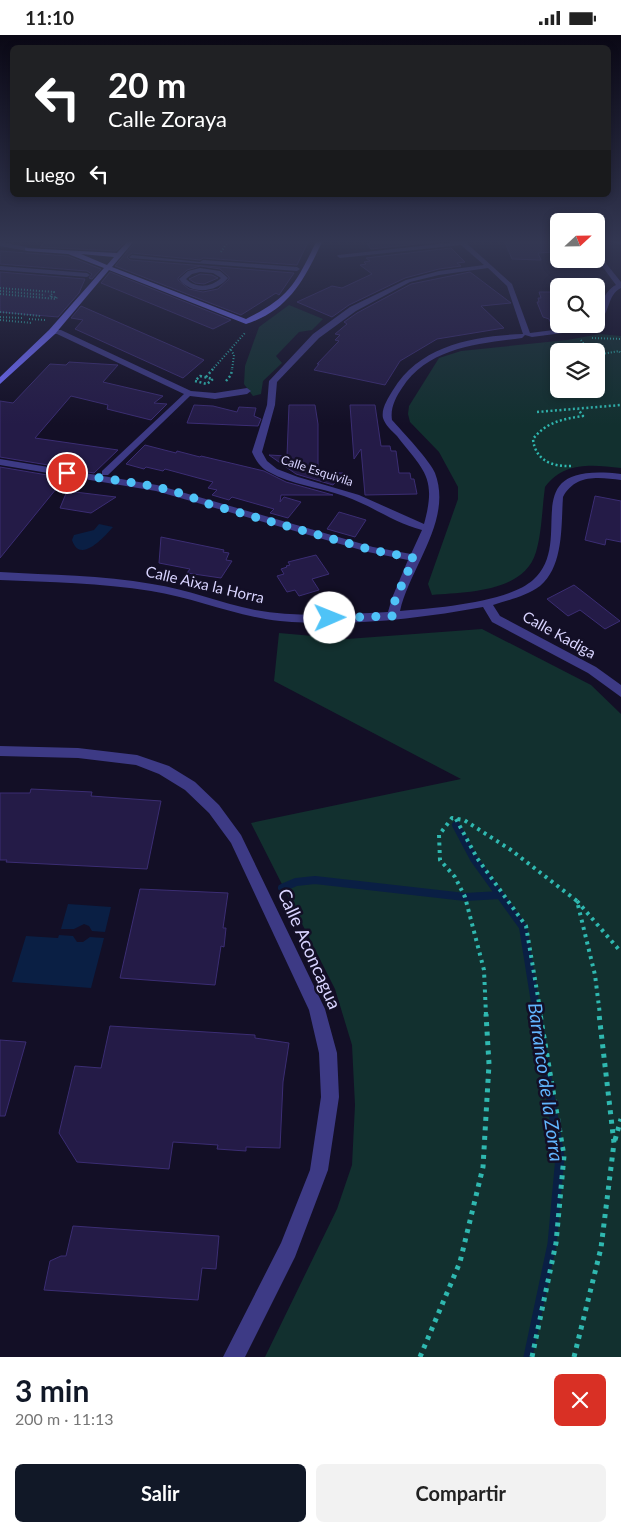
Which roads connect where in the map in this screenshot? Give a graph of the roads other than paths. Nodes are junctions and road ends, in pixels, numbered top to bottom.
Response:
1 (79, 302) edge
2 (192, 302) edge
3 (278, 302) edge
4 (367, 302) edge
5 (515, 302) edge
6 (52, 332) junction
7 (550, 332) edge
8 (526, 335) junction
9 (0, 382) edge
10 (247, 391) dead end
11 (186, 396) dead end
12 (0, 462) edge
13 (105, 473) dead end
14 (621, 477) edge
15 (427, 529) junction
16 (414, 558) junction
17 (0, 576) edge
18 (486, 603) junction
19 (393, 616) junction
20 (621, 692) edge
21 (0, 751) edge
22 (234, 1357) edge

1 - 6 street
2 - 3 street
4 - 15 street, Calle Esquivila
5 - 8 street
6 - 9 street
6 - 10 street
7 - 8 street
8 - 15 street
11 - 13 street
12 - 16 street
14 - 18 street, Calle Aixa la Horra
15 - 16 street
16 - 19 street
17 - 19 street, Calle Aixa la Horra
18 - 19 street, Calle Aixa la Horra
18 - 20 street, Calle Kadiga
21 - 22 street, Calle Aconcagua

